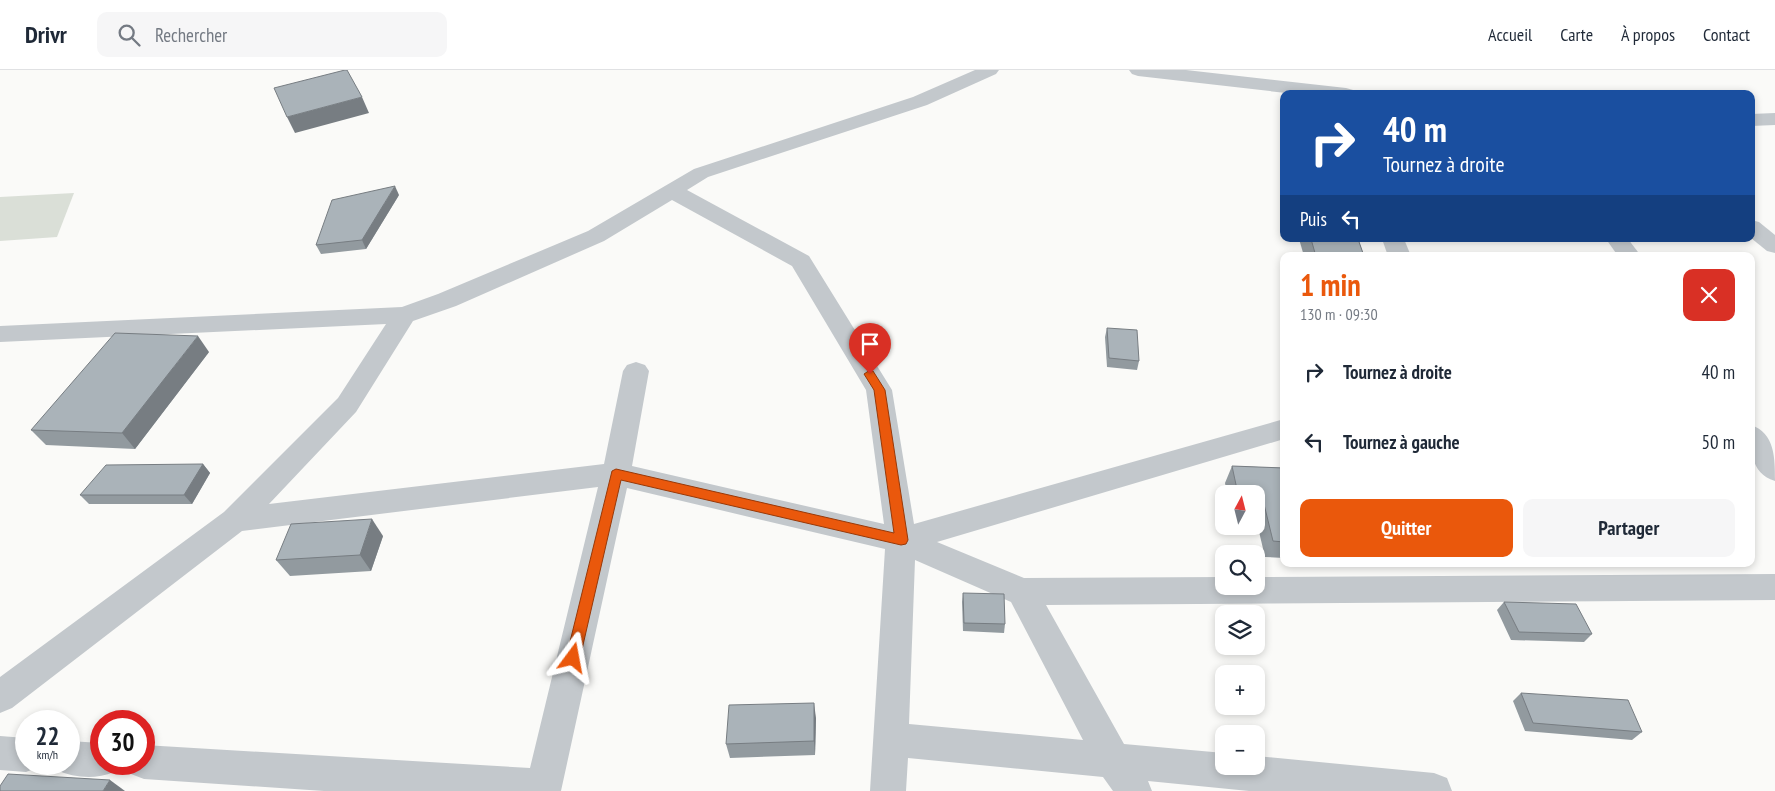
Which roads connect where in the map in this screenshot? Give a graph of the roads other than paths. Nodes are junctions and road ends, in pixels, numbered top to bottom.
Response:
1 (990, 70) edge
2 (1138, 70) edge
3 (1305, 90) edge
4 (1775, 119) edge
5 (1755, 120) edge
6 (672, 191) junction
7 (1755, 230) edge
8 (1775, 246) edge
9 (404, 315) junction
10 (0, 334) edge
11 (636, 371) dead end
12 (1280, 429) edge
13 (1755, 441) edge
14 (1775, 470) edge
15 (616, 474) junction
16 (236, 520) junction
17 (901, 540) junction
18 (1775, 587) edge
19 (1022, 592) junction
20 (0, 697) edge
21 (890, 738) junction
22 (0, 753) edge
23 (15, 754) edge
24 (1113, 760) junction
25 (155, 763) edge
26 (1341, 787) edge
27 (543, 789) edge
28 (888, 791) edge
29 (1134, 791) edge
30 (1434, 791) edge

1 - 6 street
2 - 3 street
4 - 5 street
6 - 9 street
6 - 17 street
7 - 8 street
9 - 10 street
9 - 16 street
11 - 15 street
12 - 17 street
13 - 14 street
15 - 16 street
15 - 17 street
15 - 27 street
16 - 20 street
17 - 19 street
17 - 21 street
18 - 19 street
19 - 24 street
21 - 24 street
21 - 28 street
22 - 23 street
24 - 26 street
24 - 29 street
25 - 27 street
26 - 30 street

